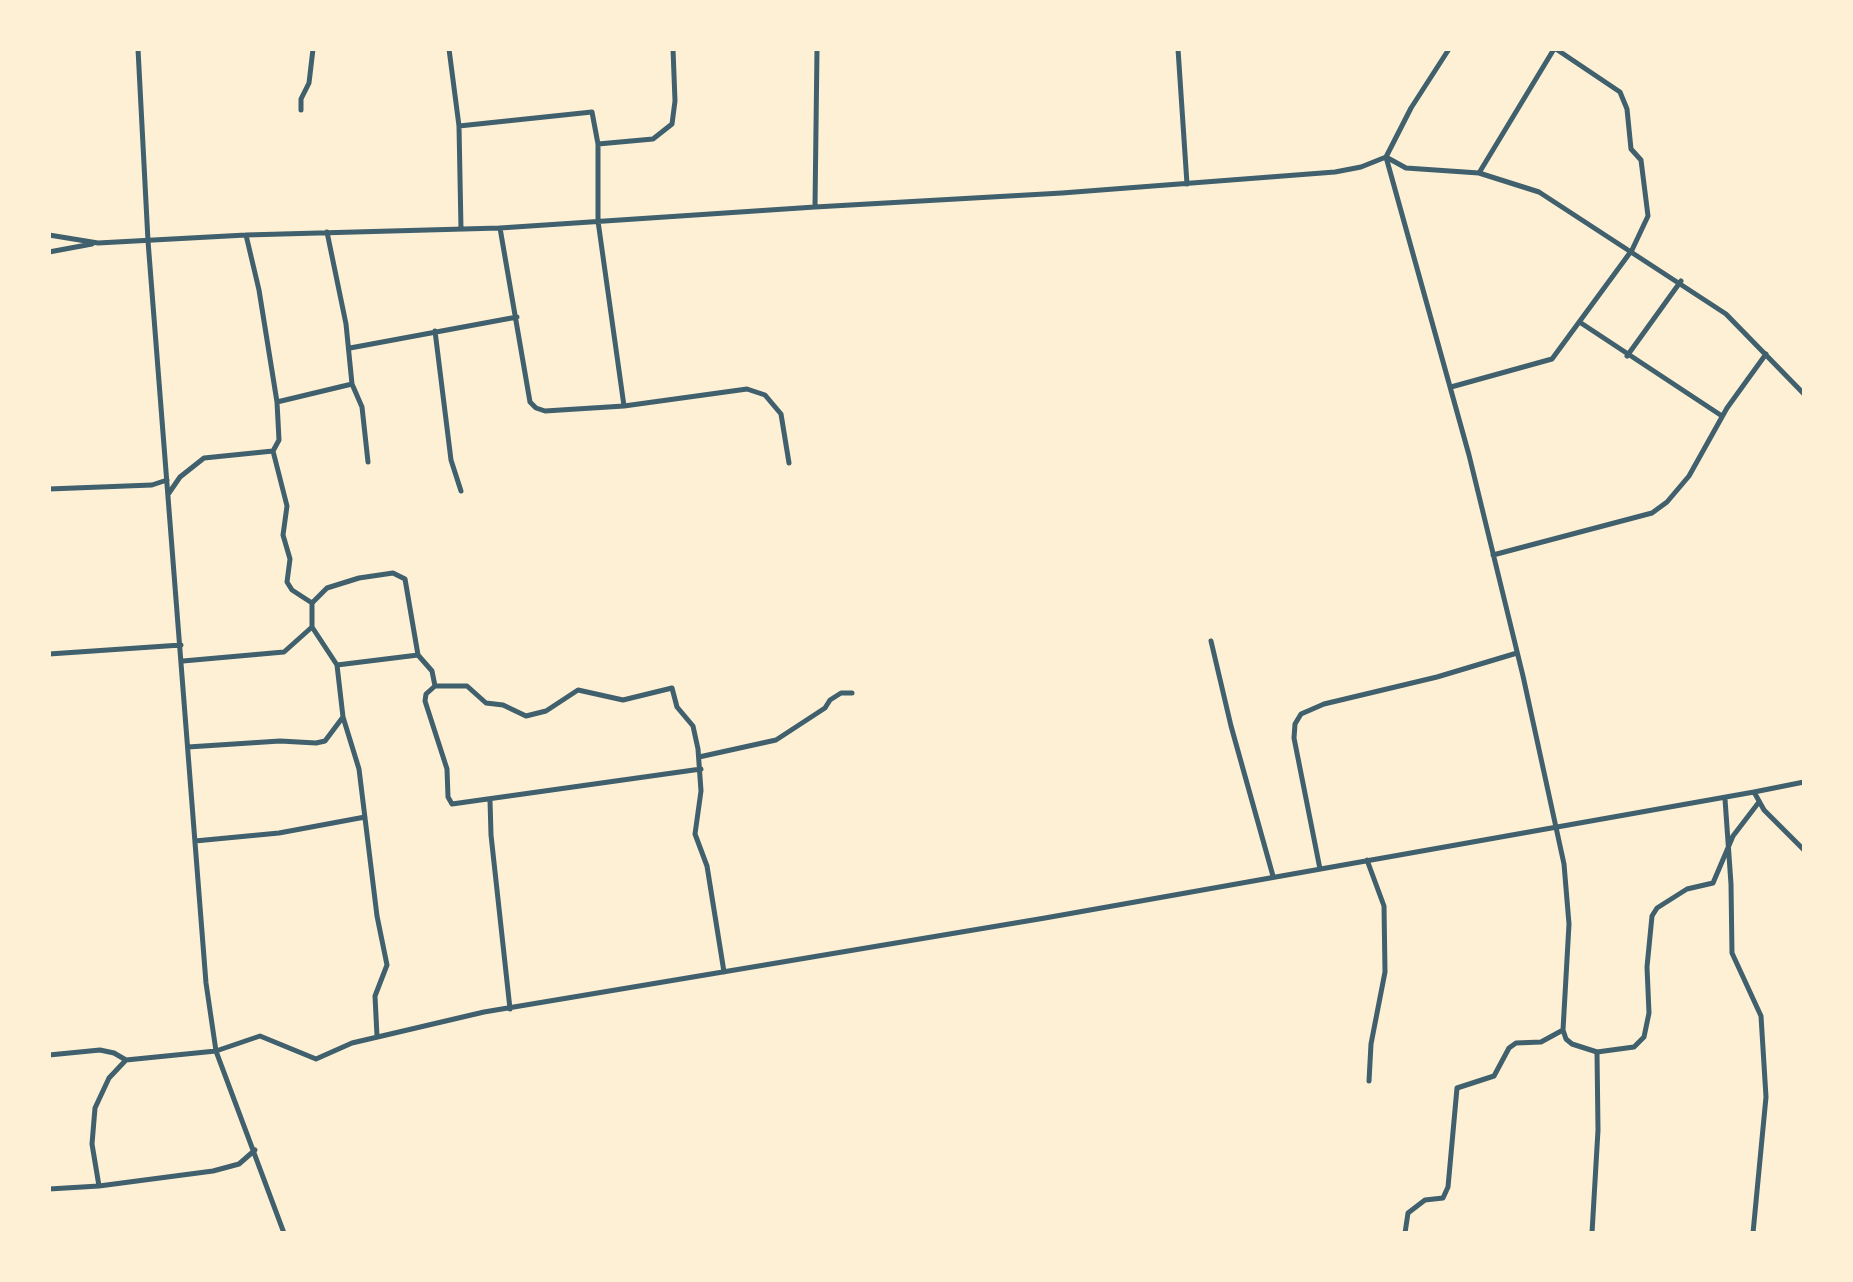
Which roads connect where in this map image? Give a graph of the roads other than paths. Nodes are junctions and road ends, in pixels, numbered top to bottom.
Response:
1 (138, 49) edge
2 (313, 49) edge
3 (449, 49) edge
4 (673, 49) edge
5 (817, 49) edge
6 (1178, 49) edge
7 (1449, 49) edge
8 (1555, 49) edge
9 (301, 110) dead end
10 (459, 126) junction
11 (598, 144) junction
12 (1386, 157) junction
13 (1479, 173) junction
14 (1187, 184) junction
15 (815, 207) junction
16 (598, 221) junction
17 (500, 228) junction
18 (461, 229) junction
19 (327, 232) junction
20 (49, 235) edge
21 (246, 235) junction
22 (148, 240) junction
23 (98, 243) junction
24 (1632, 250) junction
25 (49, 252) edge
26 (1681, 281) junction
27 (517, 317) junction
28 (1581, 323) junction
29 (435, 331) junction
30 (350, 348) junction
31 (1766, 354) junction
32 (1627, 356) junction
33 (1804, 383) edge
34 (352, 384) junction
35 (1451, 387) junction
36 (1799, 389) junction
37 (1804, 394) edge
38 (277, 402) junction
39 (624, 406) junction
40 (1722, 416) junction
41 (272, 451) junction
42 (368, 462) dead end
43 (789, 463) dead end
44 (167, 480) junction
45 (49, 489) edge
46 (461, 491) dead end
47 (169, 493) junction
48 (1493, 555) junction
49 (312, 603) junction
50 (312, 627) junction
51 (1211, 641) dead end
52 (181, 645) junction
53 (1517, 653) junction
54 (49, 654) edge
55 (418, 655) junction
56 (183, 660) junction
57 (337, 665) junction
58 (435, 686) junction
59 (852, 693) dead end
60 (343, 717) junction
61 (188, 747) junction
62 (699, 757) junction
63 (701, 769) junction
64 (1804, 782) edge
65 (1754, 792) junction
66 (1724, 799) junction
67 (490, 800) junction
68 (1759, 802) junction
69 (365, 817) junction
70 (1556, 828) junction
71 (195, 841) junction
72 (1804, 850) edge
73 (1727, 852) junction
74 (1367, 860) junction
75 (1320, 869) junction
76 (1273, 876) junction
77 (724, 972) junction
78 (510, 1009) junction
79 (1563, 1030) junction
80 (377, 1037) junction
81 (216, 1052) junction
82 (1597, 1052) junction
83 (49, 1055) edge
84 (126, 1060) junction
85 (1369, 1081) dead end
86 (255, 1150) junction
87 (99, 1186) junction
88 (49, 1189) edge
89 (284, 1233) edge
90 (1405, 1233) edge
91 (1592, 1233) edge
92 (1753, 1233) edge

1 - 22 street
2 - 9 street
3 - 10 street
4 - 11 street
5 - 15 street
6 - 14 street
7 - 12 street
8 - 13 street
8 - 24 street
10 - 11 street
10 - 18 street
11 - 16 street
12 - 13 street
12 - 14 street
12 - 35 street
13 - 24 street
14 - 15 street
15 - 16 street
16 - 17 street
16 - 39 street
17 - 18 street
17 - 27 street
18 - 19 street
19 - 21 street
19 - 30 street
20 - 23 street
21 - 22 street
21 - 38 street
22 - 23 street
22 - 44 street
23 - 25 street
24 - 26 street
24 - 28 street
26 - 31 street
26 - 32 street
27 - 29 street
27 - 39 street
28 - 32 street
28 - 35 street
29 - 30 street
29 - 46 street
30 - 34 street
31 - 36 street
31 - 40 street
32 - 40 street
33 - 36 street
34 - 38 street
34 - 42 street
35 - 48 street
36 - 37 street
38 - 41 street
39 - 43 street
40 - 48 street
41 - 47 street
41 - 49 street
44 - 45 street
44 - 47 street
47 - 52 street
48 - 53 street
49 - 50 street
49 - 55 street
50 - 56 street
50 - 57 street
51 - 76 street
52 - 54 street
52 - 56 street
53 - 70 street
53 - 75 street
55 - 57 street
55 - 58 street
56 - 61 street
57 - 60 street
58 - 62 street
58 - 67 street
59 - 62 street
60 - 61 street
60 - 69 street
61 - 71 street
62 - 63 street
63 - 67 street
63 - 77 street
64 - 65 street
65 - 66 street
65 - 68 street
66 - 70 street
66 - 73 street
67 - 78 street
68 - 72 street
68 - 73 street
69 - 71 street
69 - 80 street
70 - 74 street
70 - 79 street
71 - 81 street
73 - 82 street
73 - 92 street
74 - 75 street
74 - 85 street
75 - 76 street
76 - 77 street
77 - 78 street
78 - 80 street
79 - 82 street
79 - 90 street
80 - 81 street
81 - 84 street
81 - 86 street
82 - 91 street
83 - 84 street
84 - 87 street
86 - 87 street
86 - 89 street
87 - 88 street

